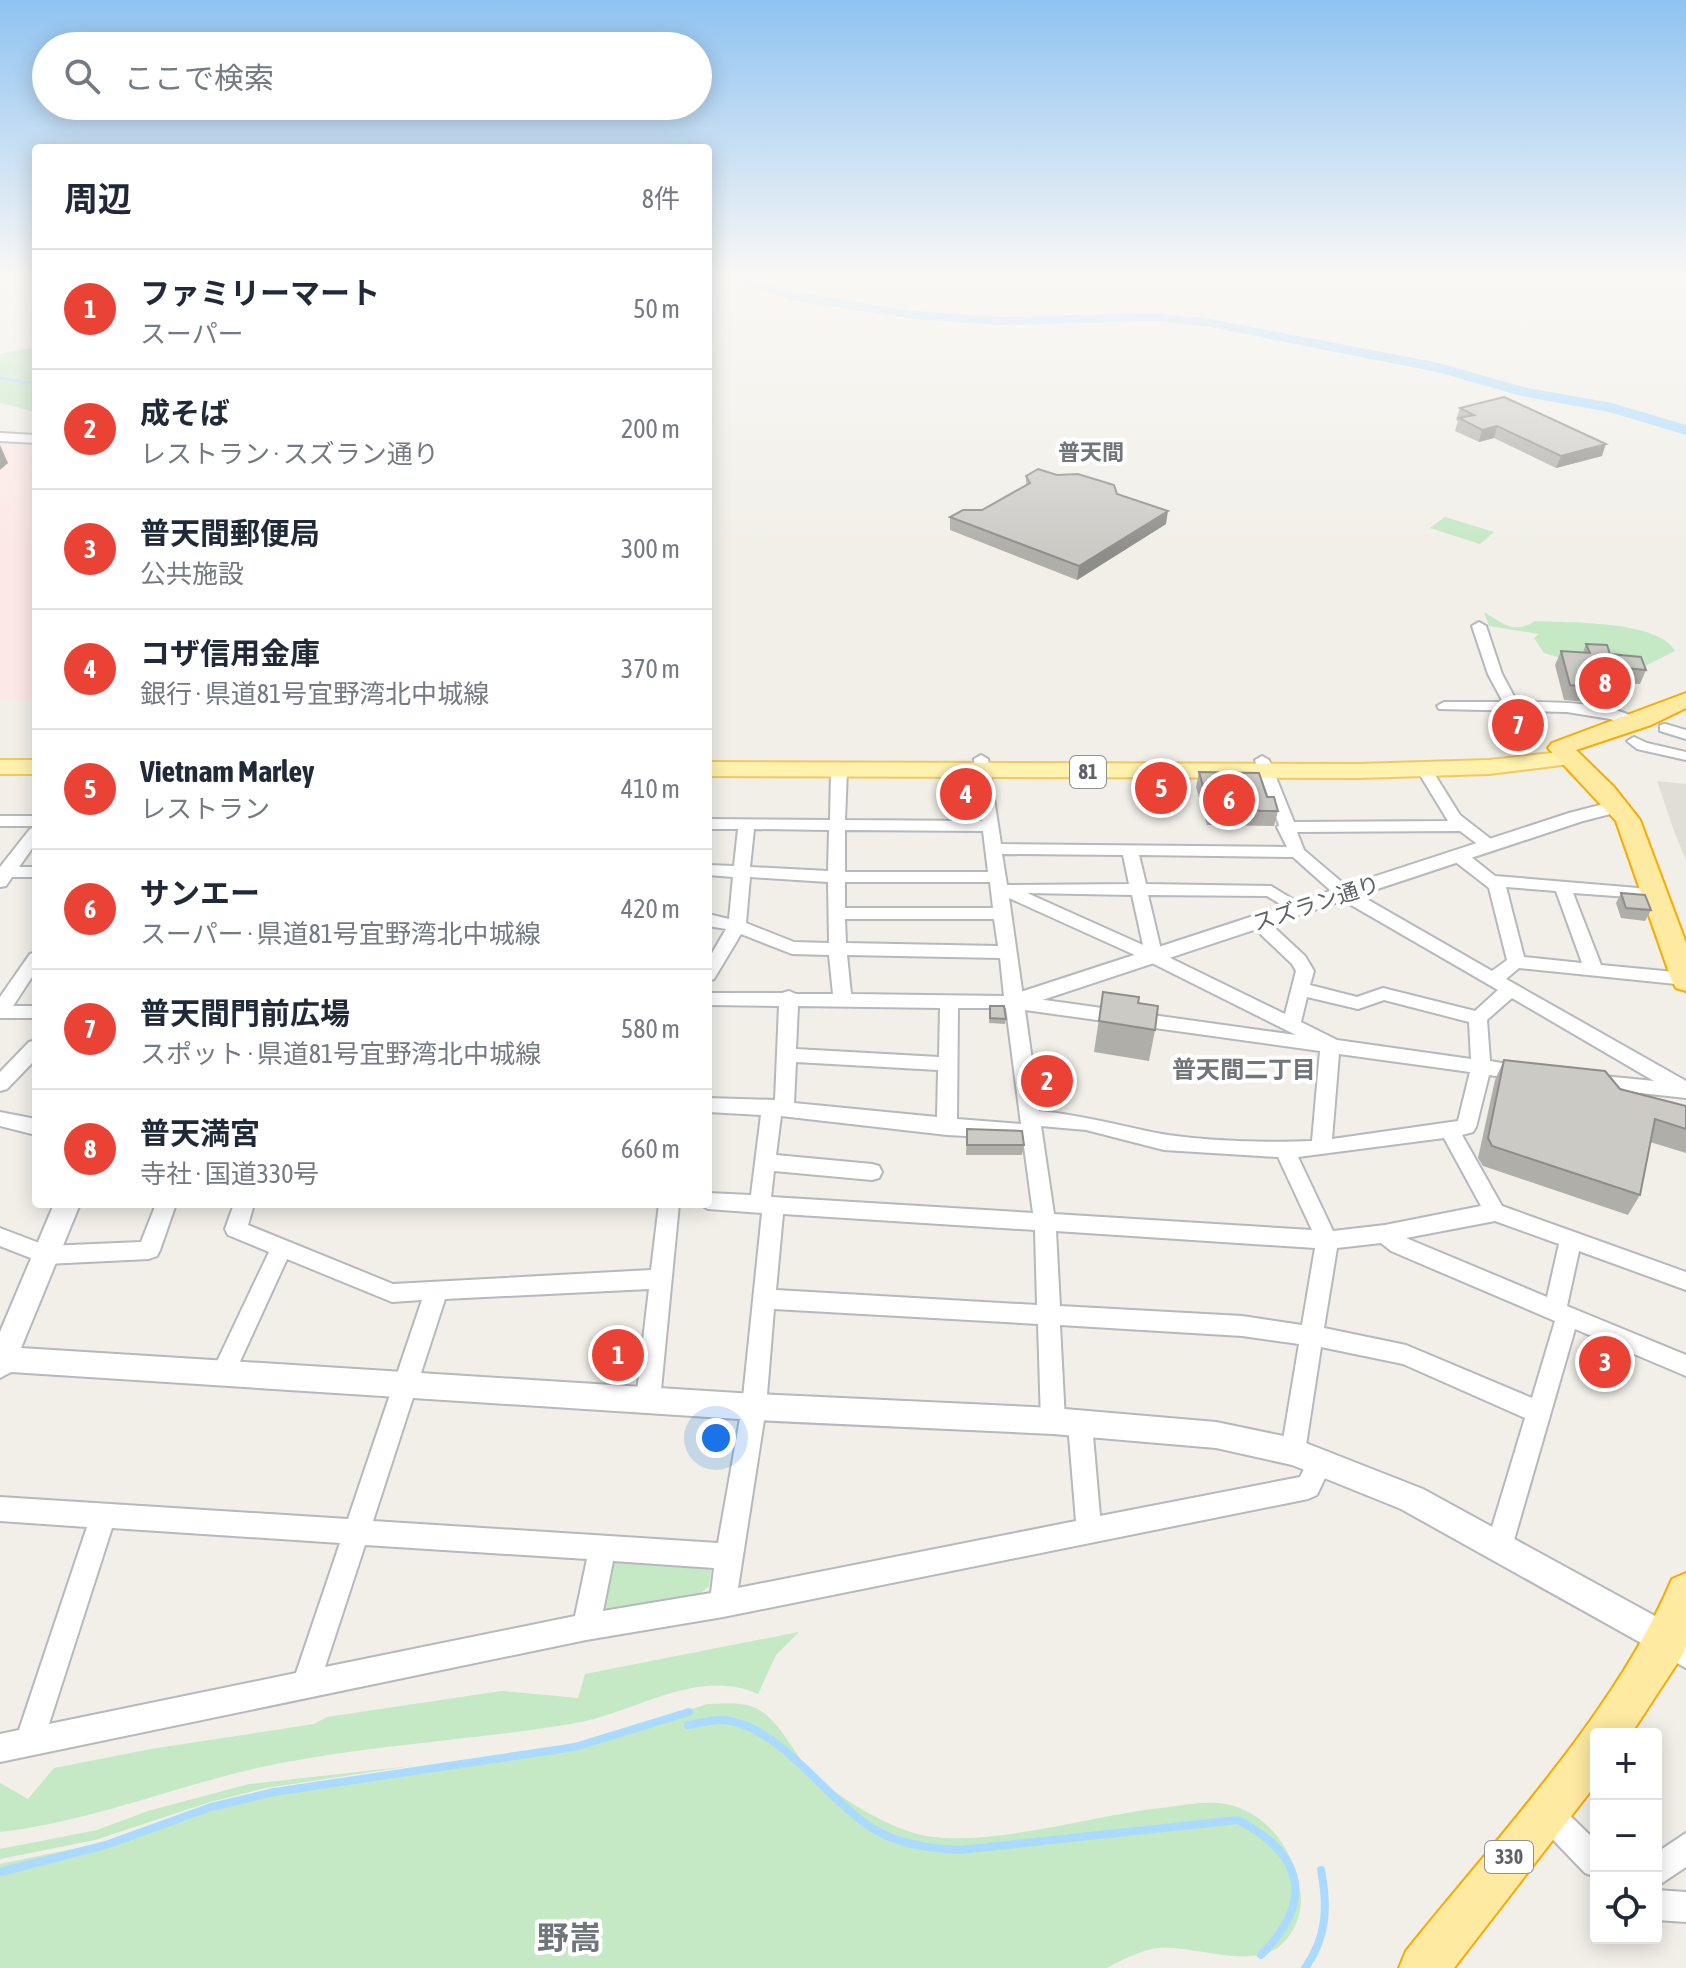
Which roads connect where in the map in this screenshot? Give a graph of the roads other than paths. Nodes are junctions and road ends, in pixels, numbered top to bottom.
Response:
1 (0, 437) edge
2 (32, 439) edge
3 (1479, 626) dead end
4 (1686, 700) edge
5 (1444, 706) dead end
6 (1513, 708) junction
7 (1679, 727) edge
8 (1634, 732) junction
9 (1565, 753) junction
10 (0, 755) edge
11 (32, 755) edge
12 (1686, 756) edge
13 (712, 758) edge
14 (982, 765) junction
15 (1264, 766) junction
16 (0, 767) edge
17 (32, 767) edge
18 (712, 769) edge
19 (839, 770) junction
20 (1425, 770) junction
21 (1619, 806) junction
22 (0, 821) edge
23 (32, 821) edge
24 (712, 824) edge
25 (746, 825) junction
26 (991, 826) junction
27 (1464, 826) junction
28 (837, 827) junction
29 (1285, 827) junction
30 (32, 837) edge
31 (1490, 846) junction
32 (994, 849) junction
33 (1130, 850) junction
34 (1297, 852) junction
35 (1459, 856) junction
36 (712, 870) edge
37 (32, 872) edge
38 (742, 872) junction
39 (2, 875) edge
40 (835, 877) junction
41 (1492, 881) junction
42 (999, 883) junction
43 (1562, 886) junction
44 (1139, 890) junction
45 (1345, 894) junction
46 (1656, 894) junction
47 (1296, 909) junction
48 (1003, 913) junction
49 (837, 914) junction
50 (712, 921) edge
51 (1258, 922) junction
52 (737, 926) junction
53 (836, 950) junction
54 (1007, 952) junction
55 (1154, 957) junction
56 (1516, 962) junction
57 (32, 964) edge
58 (712, 968) edge
59 (1594, 970) junction
60 (1492, 980) junction
61 (1686, 980) edge
62 (1300, 989) junction
63 (1510, 990) junction
64 (789, 997) junction
65 (842, 998) junction
66 (712, 999) edge
67 (949, 1002) junction
68 (1013, 1002) junction
69 (0, 1012) edge
70 (32, 1012) edge
71 (1478, 1018) junction
72 (1292, 1022) junction
73 (1330, 1045) junction
74 (32, 1051) edge
75 (786, 1055) junction
76 (947, 1064) junction
77 (1481, 1068) junction
78 (1544, 1076) edge
79 (1576, 1080) edge
80 (0, 1084) edge
81 (1686, 1090) edge
82 (712, 1105) edge
83 (778, 1107) junction
84 (0, 1119) edge
85 (1031, 1124) junction
86 (32, 1126) edge
87 (947, 1127) junction
88 (1450, 1131) junction
89 (1321, 1148) junction
90 (1285, 1150) junction
91 (765, 1162) junction
92 (872, 1172) dead end
93 (712, 1201) edge
94 (766, 1205) junction
95 (65, 1208) edge
96 (165, 1208) edge
97 (243, 1208) edge
98 (669, 1208) edge
99 (1495, 1212) junction
100 (1045, 1224) junction
101 (1385, 1234) junction
102 (0, 1237) edge
103 (1327, 1240) junction
104 (1571, 1240) junction
105 (281, 1248) junction
106 (46, 1255) junction
107 (663, 1279) junction
108 (1686, 1281) edge
109 (437, 1290) junction
110 (764, 1299) junction
111 (1562, 1313) junction
112 (1049, 1316) junction
113 (1314, 1336) junction
114 (1, 1362) edge
115 (1686, 1366) edge
116 (224, 1372) junction
117 (406, 1386) junction
118 (648, 1400) junction
119 (754, 1407) junction
120 (1538, 1412) junction
121 (1067, 1422) junction
122 (1307, 1456) junction
123 (0, 1509) edge
124 (103, 1517) junction
125 (356, 1530) junction
126 (1089, 1531) junction
127 (603, 1547) junction
128 (1499, 1547) junction
129 (728, 1556) junction
130 (1686, 1593) edge
131 (723, 1604) junction
132 (586, 1627) junction
133 (1677, 1646) edge
134 (305, 1686) junction
135 (1611, 1728) edge
136 (29, 1743) junction
137 (0, 1748) edge
138 (1590, 1755) edge
139 (1545, 1811) junction
140 (1686, 1848) edge
141 (1590, 1856) edge
142 (1662, 1867) edge
143 (1662, 1905) edge
144 (1686, 1907) edge
145 (1423, 1968) edge

1 - 2 street
3 - 6 street
4 - 8 highway
5 - 6 street
6 - 8 street
7 - 8 highway
8 - 9 highway
8 - 12 street
9 - 15 main road, 81
9 - 20 main road, 81
9 - 21 highway
10 - 11 main road
13 - 14 main road, 81
14 - 15 main road, 81
14 - 19 main road, 81
14 - 26 street
15 - 20 main road, 81
15 - 29 street
16 - 17 main road
18 - 19 main road, 81
19 - 28 street
20 - 27 street
21 - 31 street, スズラン通り
21 - 46 highway
22 - 23 street
24 - 25 street
25 - 28 street
25 - 38 street
26 - 28 street
26 - 32 street
27 - 29 street
27 - 31 street
28 - 40 street
29 - 34 street
30 - 39 street
31 - 35 street, スズラン通り
32 - 33 street
32 - 42 street
33 - 34 street
33 - 44 street
34 - 45 street
35 - 41 street
35 - 45 street, スズラン通り
36 - 38 street
37 - 39 street
38 - 40 street
38 - 52 street
40 - 42 street
40 - 49 street
41 - 43 street
41 - 56 street
42 - 44 street
42 - 48 street
42 - 55 street
43 - 46 street
43 - 59 street
44 - 47 street
44 - 55 street
45 - 47 street, スズラン通り
45 - 60 street
46 - 61 highway
47 - 51 street, スズラン通り
48 - 49 street
48 - 54 street
49 - 53 street
50 - 52 street
51 - 55 street, スズラン通り
51 - 62 street
52 - 53 street
52 - 58 street
53 - 54 street
53 - 65 street
54 - 68 street
55 - 68 street, スズラン通り
55 - 72 street
56 - 59 street
56 - 60 street
57 - 69 street
59 - 61 street
60 - 63 street
62 - 71 street
62 - 72 street
63 - 71 street
63 - 81 street
64 - 65 street
64 - 66 street
64 - 75 street
65 - 67 street
67 - 68 street
67 - 76 street
68 - 73 street
68 - 85 street
69 - 70 street
71 - 77 street
72 - 73 street
73 - 77 street
73 - 89 street
74 - 80 street
75 - 76 street
75 - 83 street
76 - 87 street
77 - 78 street
77 - 88 street
79 - 81 street
82 - 83 street
83 - 87 street
83 - 91 street
84 - 86 street
85 - 87 street
85 - 90 street
85 - 100 street
88 - 89 street
88 - 99 street
89 - 90 street
90 - 103 street
91 - 92 street
91 - 94 street
93 - 94 street
94 - 100 street
94 - 110 street
95 - 106 street
96 - 106 street
97 - 105 street
98 - 107 street
99 - 101 street
99 - 104 street
100 - 103 street
100 - 112 street
101 - 103 street
101 - 111 street
102 - 106 street
103 - 113 street
104 - 108 street
104 - 111 street
105 - 109 street
105 - 116 street
106 - 114 street
107 - 109 street
107 - 118 street
109 - 117 street
110 - 112 street
110 - 119 street
111 - 115 street
111 - 120 street
112 - 113 street
112 - 121 street
113 - 120 street
113 - 122 street
114 - 116 street
116 - 117 street
117 - 118 street
117 - 125 street
118 - 119 street
119 - 121 street
119 - 129 street
120 - 128 street
121 - 122 street
121 - 126 street
122 - 126 street
122 - 128 street
123 - 124 street
124 - 125 street
124 - 136 street
125 - 127 street
125 - 134 street
126 - 131 street
127 - 129 street
127 - 132 street
128 - 133 street
129 - 131 street
130 - 133 highway
131 - 132 street
132 - 134 street
133 - 135 highway
134 - 136 street
136 - 137 street
138 - 139 highway, 330
139 - 141 street
139 - 145 highway, 330
140 - 142 street
143 - 144 street

